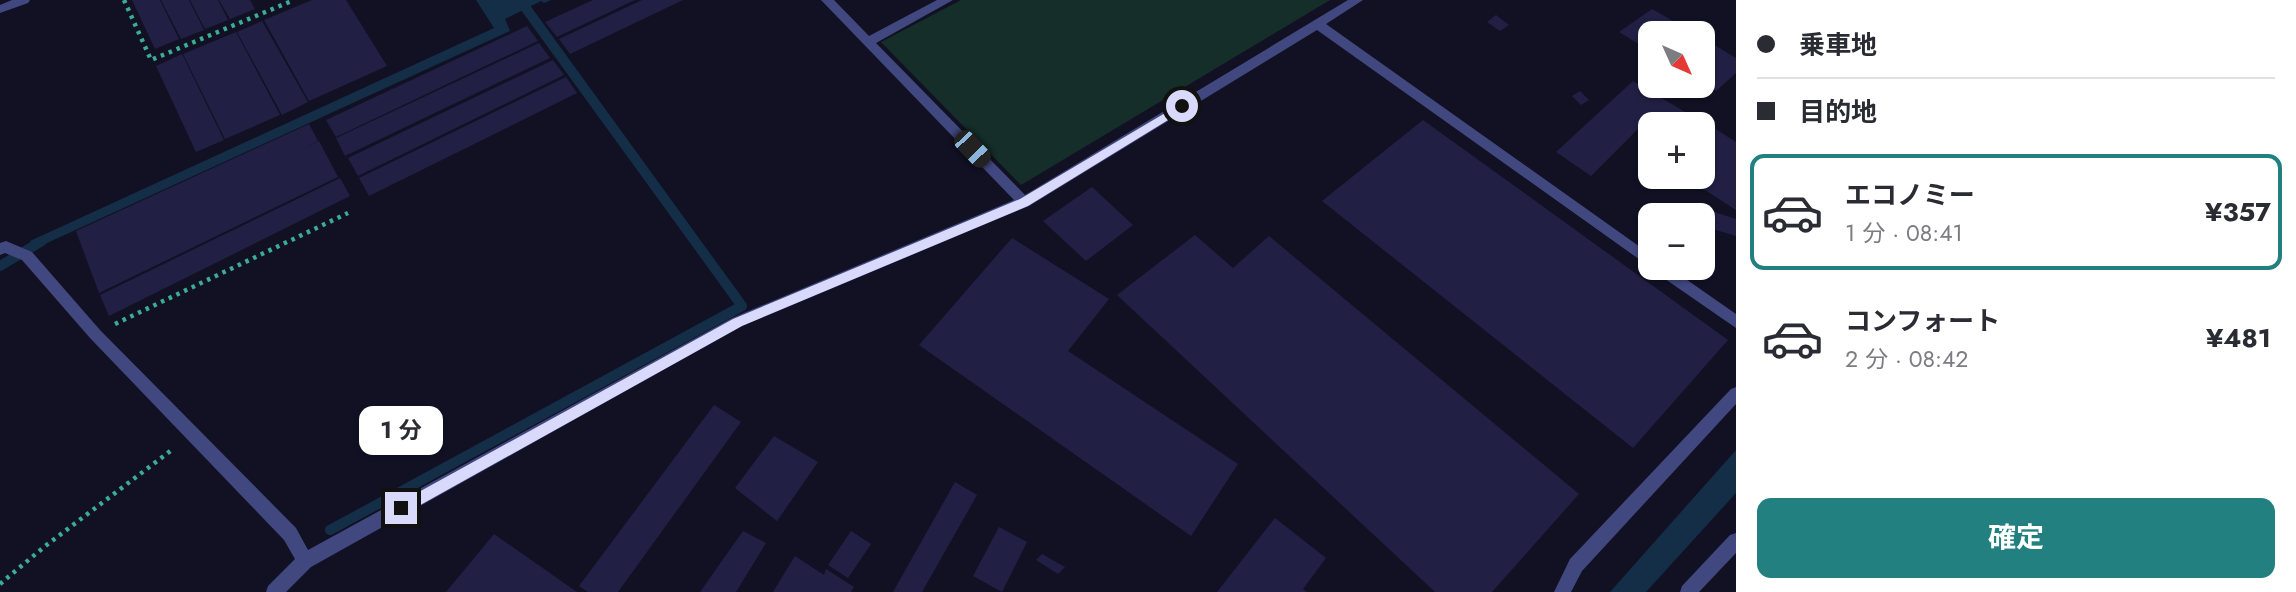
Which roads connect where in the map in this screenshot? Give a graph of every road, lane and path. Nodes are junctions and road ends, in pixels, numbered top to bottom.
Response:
1 (24, 0) edge
2 (124, 0) edge
3 (295, 0) edge
4 (827, 0) edge
5 (947, 0) edge
6 (1357, 0) edge
7 (0, 9) edge
8 (1318, 24) junction
9 (867, 42) junction
10 (1024, 202) junction
11 (348, 213) dead end
12 (0, 249) edge
13 (1638, 252) edge
14 (1677, 280) edge
15 (1736, 322) edge
16 (95, 334) junction
17 (1736, 394) edge
18 (193, 433) junction
19 (1736, 541) edge
20 (305, 561) junction
21 (0, 584) edge
22 (274, 592) edge
23 (1562, 592) edge
24 (1688, 592) edge

1 - 7 street
2 - 3 path
4 - 9 street
5 - 9 street
6 - 8 street
8 - 10 street
8 - 13 street
9 - 10 street
10 - 20 street
11 - 16 path
12 - 16 street
14 - 15 street
16 - 18 street
17 - 23 street
18 - 20 street
18 - 21 path
19 - 24 street
20 - 22 street

